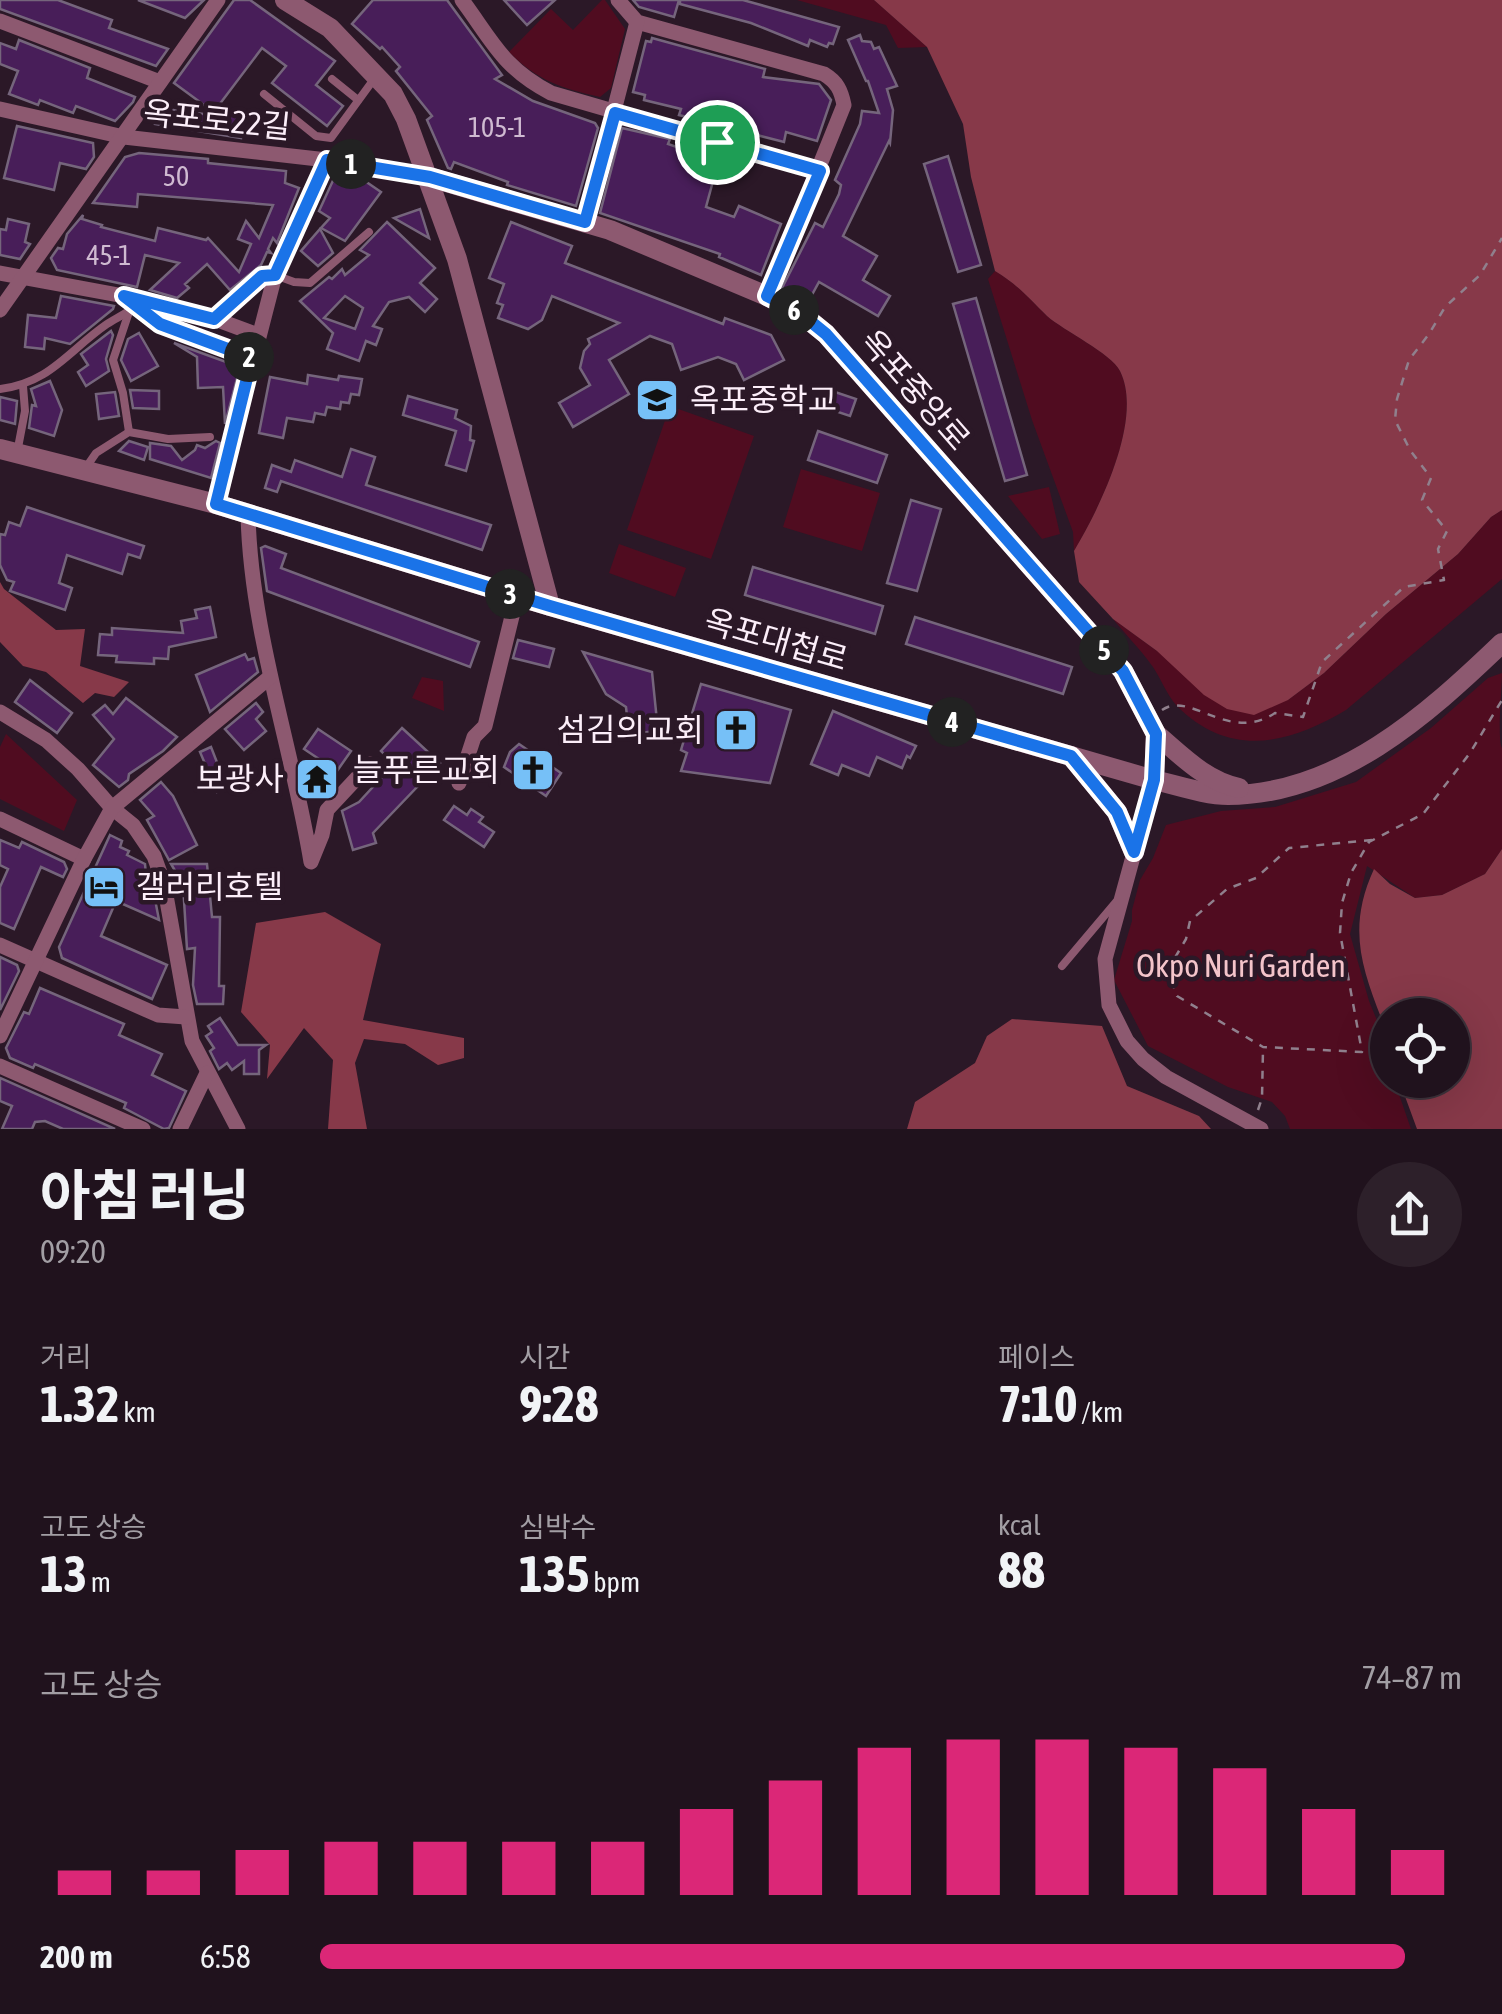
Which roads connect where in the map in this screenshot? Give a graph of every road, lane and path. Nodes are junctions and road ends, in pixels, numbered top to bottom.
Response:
1 (218, 0) edge
2 (285, 0) edge
3 (462, 0) edge
4 (618, 0) edge
5 (0, 21) edge
6 (637, 22) junction
7 (376, 75) junction
8 (332, 80) dead end
9 (160, 82) junction
10 (264, 94) dead end
11 (358, 100) junction
12 (0, 109) edge
13 (615, 113) junction
14 (124, 137) junction
15 (327, 160) junction
16 (820, 171) junction
17 (430, 177) junction
18 (585, 222) junction
19 (369, 232) dead end
20 (1502, 238) edge
21 (0, 273) edge
22 (275, 275) junction
23 (22, 278) junction
24 (767, 296) junction
25 (129, 305) junction
26 (0, 310) edge
27 (214, 319) junction
28 (258, 335) junction
29 (252, 358) junction
30 (23, 386) junction
31 (0, 389) edge
32 (129, 432) junction
33 (210, 436) dead end
34 (9, 451) edge
35 (84, 470) junction
36 (216, 504) junction
37 (248, 515) junction
38 (517, 596) junction
39 (550, 606) junction
40 (1502, 643) edge
41 (270, 678) junction
42 (1502, 700) edge
43 (0, 712) edge
44 (1153, 728) junction
45 (1071, 756) junction
46 (370, 764) dead end
47 (1154, 780) junction
48 (460, 783) dead end
49 (1260, 793) junction
50 (112, 808) junction
51 (0, 820) edge
52 (1372, 840) junction
53 (1134, 852) junction
54 (84, 858) junction
55 (1123, 895) junction
56 (0, 945) edge
57 (35, 962) junction
58 (1062, 966) dead end
59 (186, 1017) junction
60 (0, 1036) edge
61 (1263, 1047) junction
62 (0, 1066) edge
63 (207, 1072) junction
64 (1262, 1098) dead end
65 (143, 1129) edge
66 (180, 1129) edge
67 (238, 1129) edge
68 (1261, 1129) edge

1 - 9 street
2 - 7 street
3 - 13 street
4 - 6 street
5 - 9 street
6 - 13 street
6 - 16 street
7 - 11 lane
7 - 17 street
8 - 11 lane
9 - 14 street
10 - 11 lane
12 - 14 street, 옥포로22길
13 - 16 street
13 - 18 street
14 - 15 street, 옥포로22길
14 - 23 street
15 - 17 street, 옥포로22길
15 - 22 street
16 - 24 street
17 - 18 street, 옥포중앙로
17 - 39 street
18 - 24 street, 옥포중앙로
19 - 22 lane
20 - 44 path
21 - 23 street
22 - 27 street
22 - 28 street
23 - 25 street
23 - 26 street
24 - 44 street, 옥포중앙로
25 - 27 street
25 - 29 street
25 - 30 lane
25 - 32 lane
27 - 28 street
28 - 29 street
29 - 36 street
30 - 31 lane
30 - 34 lane
32 - 33 lane
32 - 35 lane
34 - 35 street, 옥포대첩로
35 - 36 street, 옥포대첩로
36 - 37 street, 옥포대첩로
37 - 38 street, 옥포대첩로
37 - 41 street
38 - 39 street, 옥포대첩로
38 - 48 street
39 - 45 street, 옥포대첩로
40 - 49 street, 옥포대첩로
41 - 46 street
41 - 50 street
42 - 52 path
43 - 50 street
44 - 47 street
44 - 49 street
45 - 47 street, 옥포대첩로
45 - 53 street
47 - 49 street, 옥포대첩로
47 - 53 street
50 - 54 street
50 - 59 street
51 - 54 street
52 - 61 path
52 - 61 path
53 - 55 street
54 - 57 street
55 - 58 lane
55 - 68 street
56 - 57 street
57 - 59 street
57 - 60 street
59 - 63 street
61 - 64 path
62 - 65 street
63 - 66 street
63 - 67 street

